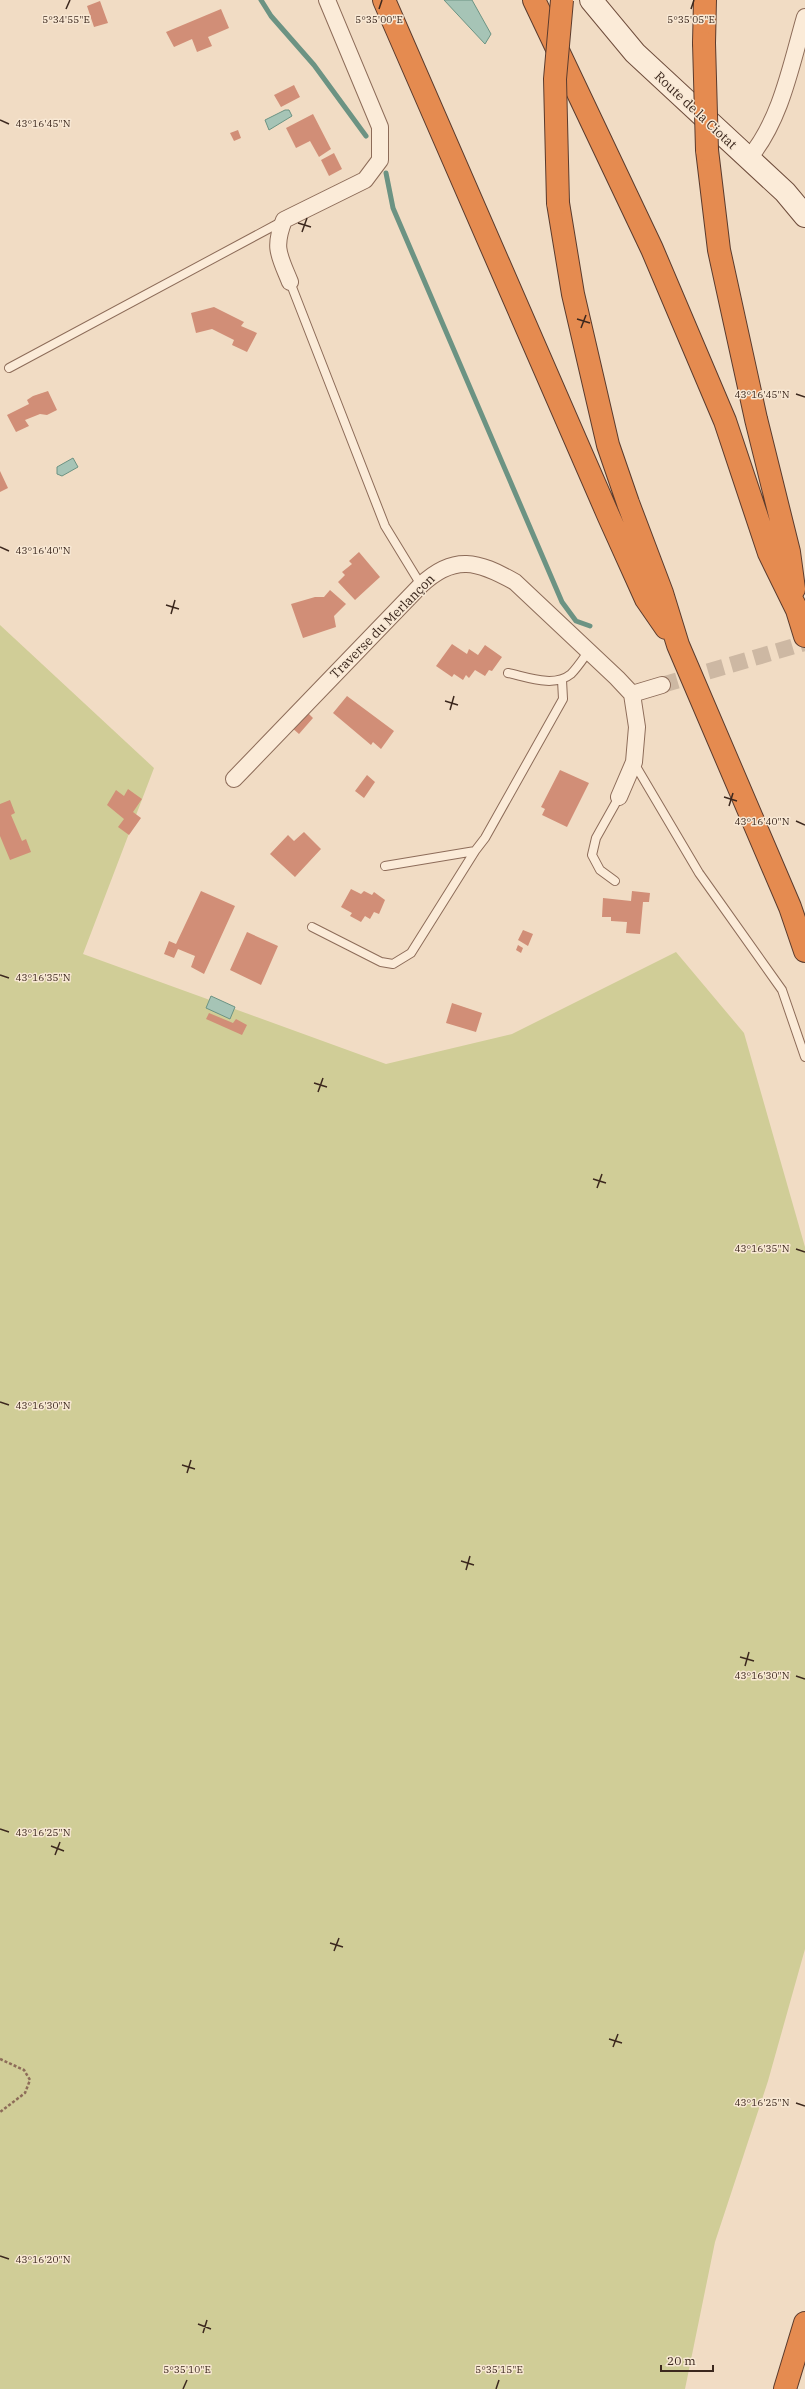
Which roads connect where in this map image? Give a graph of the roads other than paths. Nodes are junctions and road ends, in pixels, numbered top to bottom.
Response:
1 (328, 0) edge
2 (384, 0) edge
3 (534, 0) edge
4 (562, 0) edge
5 (592, 0) edge
6 (705, 0) edge
7 (805, 17) edge
8 (749, 158) junction
9 (805, 216) edge
10 (284, 220) junction
11 (290, 282) joint
12 (9, 368) dead end
13 (421, 585) junction
14 (796, 610) junction
15 (805, 636) edge
16 (678, 645) junction
17 (588, 652) junction
18 (508, 673) dead end
19 (562, 680) junction
20 (662, 685) tunnel mouth
21 (632, 694) junction
22 (634, 762) junction
23 (234, 778) dead end
24 (619, 797) joint
25 (475, 851) junction
26 (386, 866) dead end
27 (615, 881) dead end
28 (312, 926) dead end
29 (805, 951) edge
30 (805, 1057) edge
31 (805, 2323) edge
32 (785, 2389) edge

1 - 10 street
2 - 16 highway
3 - 14 highway
4 - 16 highway, bridge
5 - 8 main road, Route de la Ciotat
6 - 14 highway, bridge
7 - 8 street
8 - 9 main road, Route de la Ciotat
10 - 11 street
10 - 12 lane
11 - 13 lane
13 - 17 street, Traverse du Merlançon
13 - 23 street, Traverse du Merlançon
14 - 15 highway
16 - 29 highway
17 - 19 lane
17 - 21 street, Traverse du Merlançon
18 - 19 lane
19 - 25 lane
20 - 21 street
21 - 22 street
22 - 24 street
22 - 30 lane
24 - 27 lane
25 - 26 lane
25 - 28 lane
31 - 32 highway

